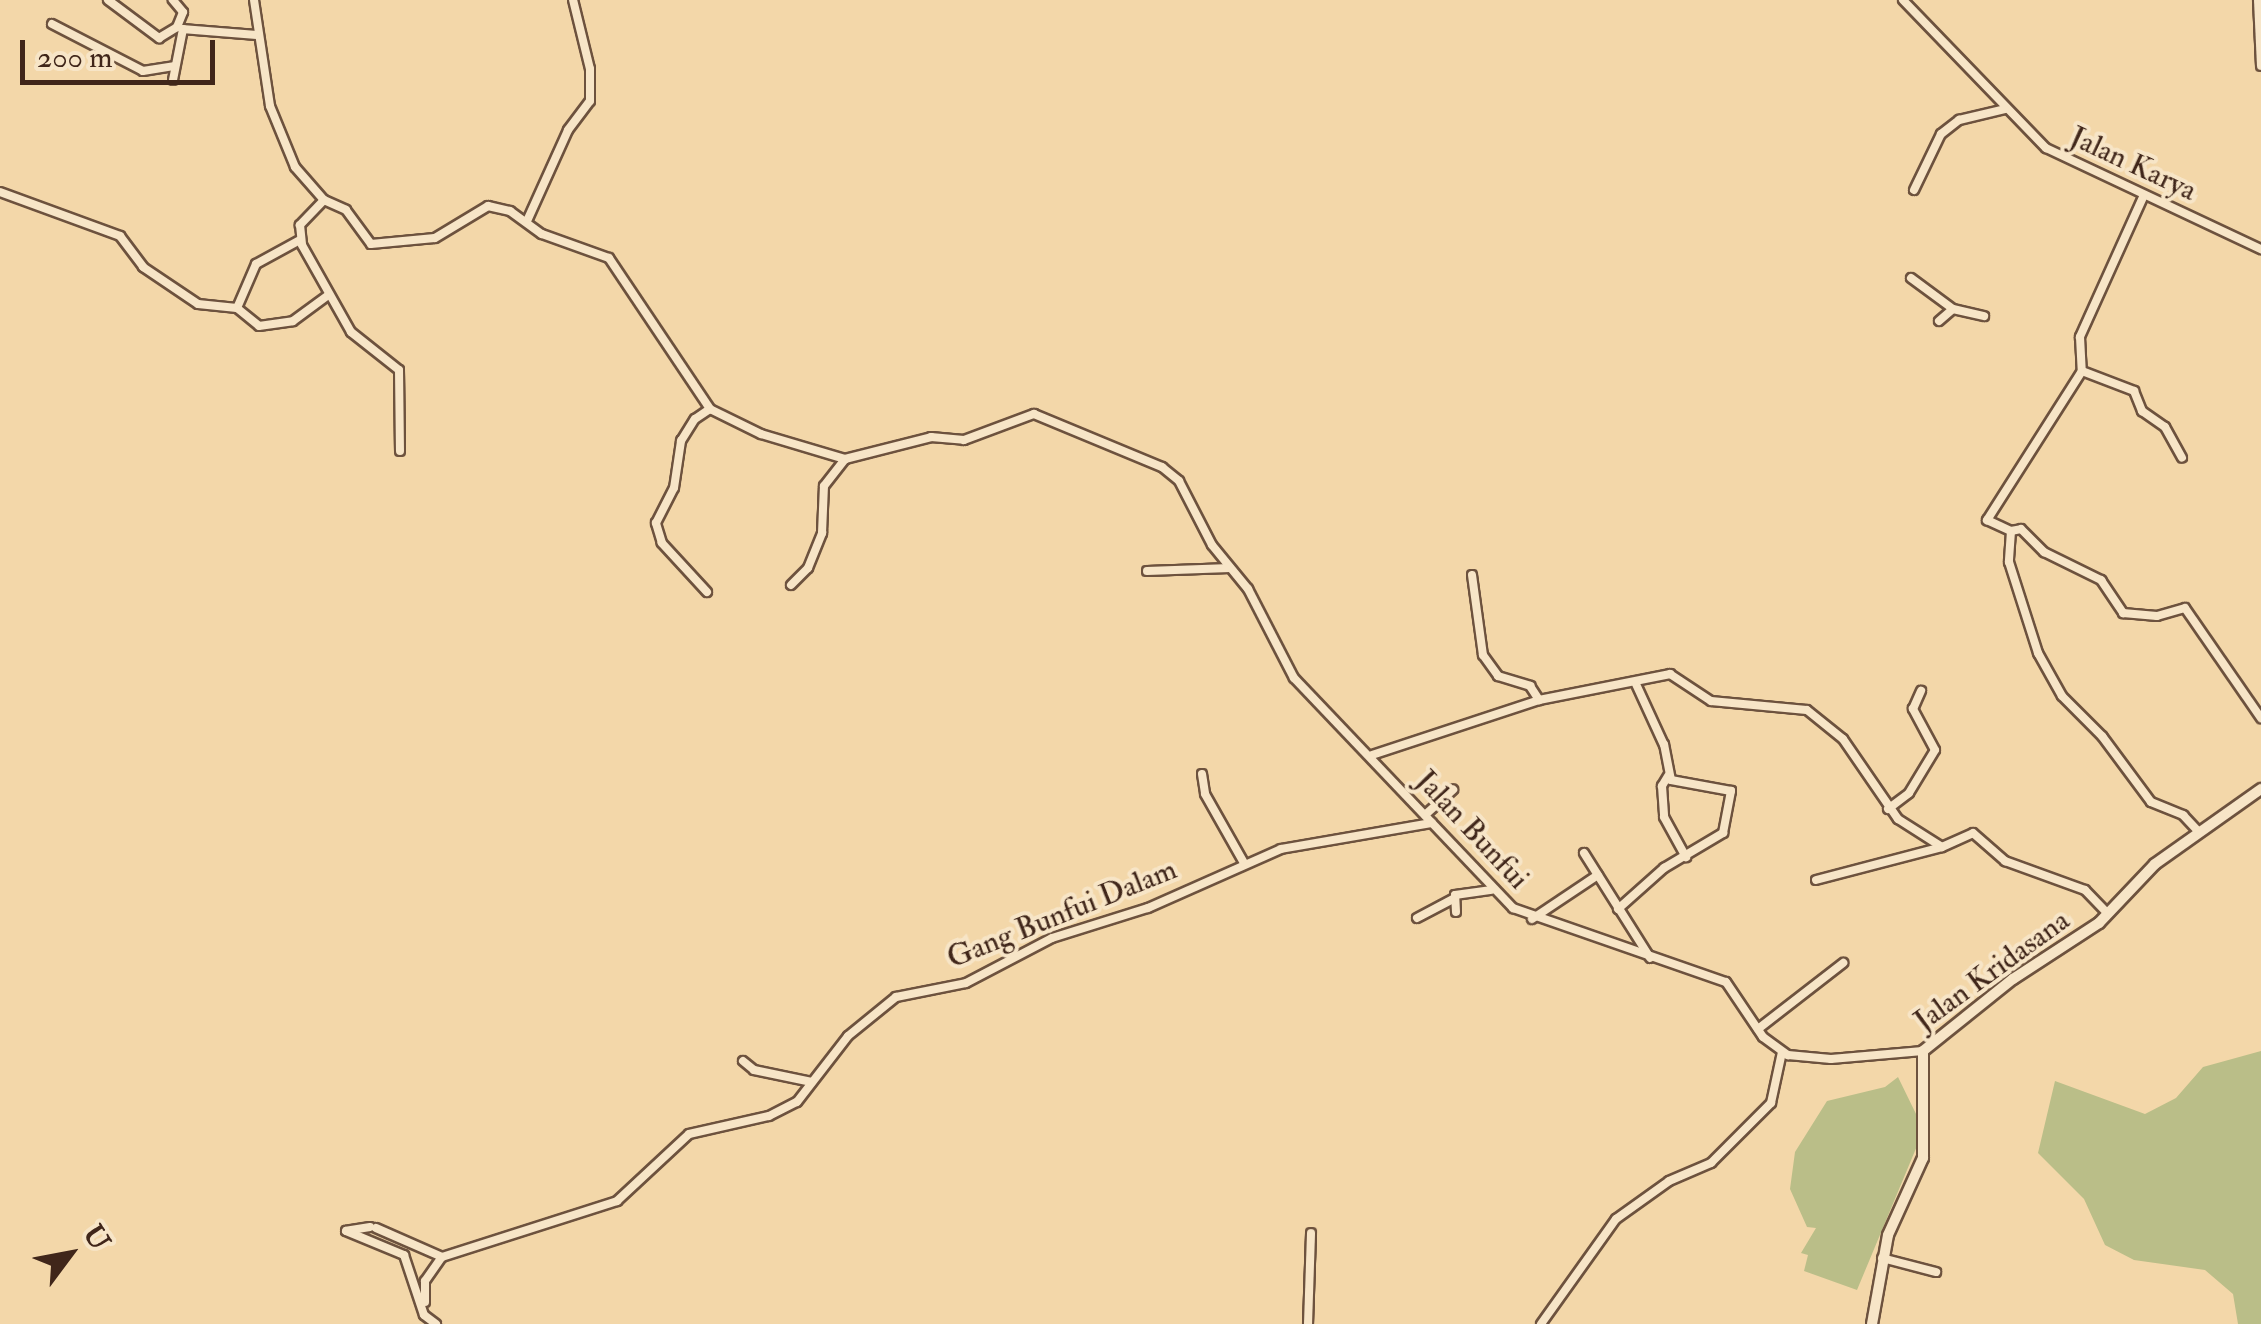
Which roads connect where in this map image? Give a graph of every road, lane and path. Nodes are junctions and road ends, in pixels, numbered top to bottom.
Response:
1 (108, 0) edge
2 (173, 0) edge
3 (254, 0) edge
4 (573, 0) edge
5 (1902, 0) edge
6 (2258, 0) edge
7 (120, 4) edge
8 (52, 24) dead end
9 (2260, 25) edge
10 (180, 28) junction
11 (256, 35) junction
12 (174, 66) junction
13 (2261, 66) edge
14 (173, 80) dead end
15 (2005, 109) junction
16 (1914, 190) dead end
17 (0, 192) edge
18 (2144, 195) junction
19 (324, 200) junction
20 (528, 221) junction
21 (300, 240) junction
22 (2261, 249) edge
23 (1912, 278) dead end
24 (327, 296) junction
25 (238, 308) junction
26 (1953, 310) junction
27 (1984, 316) dead end
28 (1939, 321) dead end
29 (2082, 371) junction
30 (710, 409) junction
31 (400, 450) dead end
32 (2182, 458) dead end
33 (845, 460) junction
34 (2011, 531) junction
35 (1232, 568) junction
36 (1147, 572) dead end
37 (1472, 575) dead end
38 (791, 585) dead end
39 (707, 592) dead end
40 (1636, 684) junction
41 (1921, 691) dead end
42 (1539, 700) junction
43 (2261, 718) edge
44 (1372, 755) junction
45 (1202, 774) dead end
46 (1668, 776) junction
47 (2261, 789) edge
48 (1453, 790) dead end
49 (1888, 808) junction
50 (1425, 815) junction
51 (1432, 823) junction
52 (2199, 832) junction
53 (1942, 847) junction
54 (1584, 853) dead end
55 (1686, 856) junction
56 (1244, 863) junction
57 (1598, 875) junction
58 (1816, 880) dead end
59 (1492, 890) junction
60 (1453, 899) junction
61 (1618, 909) junction
62 (1456, 912) dead end
63 (2108, 914) junction
64 (1417, 918) dead end
65 (1532, 919) junction
66 (1650, 958) junction
67 (1843, 963) dead end
68 (1758, 1029) junction
69 (1923, 1051) junction
70 (1782, 1052) junction
71 (743, 1061) dead end
72 (812, 1082) junction
73 (1311, 1233) dead end
74 (442, 1256) junction
75 (1882, 1258) junction
76 (1936, 1272) dead end
77 (424, 1315) junction
78 (436, 1324) edge
79 (1308, 1324) edge
80 (1541, 1324) edge
81 (1872, 1324) edge

1 - 7 street
2 - 10 street
3 - 11 street
4 - 20 street
5 - 15 street, Jalan Karya
6 - 9 street
7 - 10 street
8 - 12 street
9 - 13 street
10 - 11 street
10 - 12 street
11 - 19 street
12 - 14 street
15 - 16 street
15 - 18 street, Jalan Karya
17 - 25 street
18 - 22 street, Jalan Karya
18 - 29 street
19 - 20 street
19 - 21 street
20 - 30 street
21 - 24 street
21 - 25 street
23 - 26 street
24 - 25 street
24 - 31 street
26 - 27 street
26 - 28 street
29 - 32 street
29 - 34 street
30 - 33 street
30 - 39 street
33 - 35 street, Jalan Bunfui
33 - 38 street
34 - 43 street
34 - 52 street
35 - 36 street
35 - 44 street, Jalan Bunfui
37 - 42 street
40 - 42 street
40 - 46 street
40 - 49 street
41 - 49 street
42 - 44 street
44 - 50 street, Jalan Bunfui
45 - 56 street
46 - 55 street
46 - 55 street
47 - 52 street, Jalan Kridasana
48 - 50 street
49 - 53 street
50 - 51 street, Jalan Bunfui
51 - 56 street, Gang Bunfui Dalam
51 - 59 street, Jalan Bunfui
52 - 63 street, Jalan Kridasana
53 - 58 street
53 - 63 street
54 - 57 street
55 - 61 street
56 - 72 street, Gang Bunfui Dalam
57 - 61 street
57 - 65 street
59 - 60 street
59 - 65 street, Jalan Bunfui
60 - 62 street
60 - 64 street
61 - 66 street
63 - 69 street, Jalan Kridasana
65 - 66 street, Jalan Bunfui
66 - 68 street, Jalan Bunfui
67 - 68 street
68 - 70 street, Jalan Bunfui
69 - 70 street
69 - 75 street, Jalan Kridasana
70 - 80 street
71 - 72 street
72 - 74 street, Gang Bunfui Dalam
73 - 79 street
74 - 77 street
74 - 77 street
75 - 76 street
75 - 81 street, Jalan Kridasana
77 - 78 street

